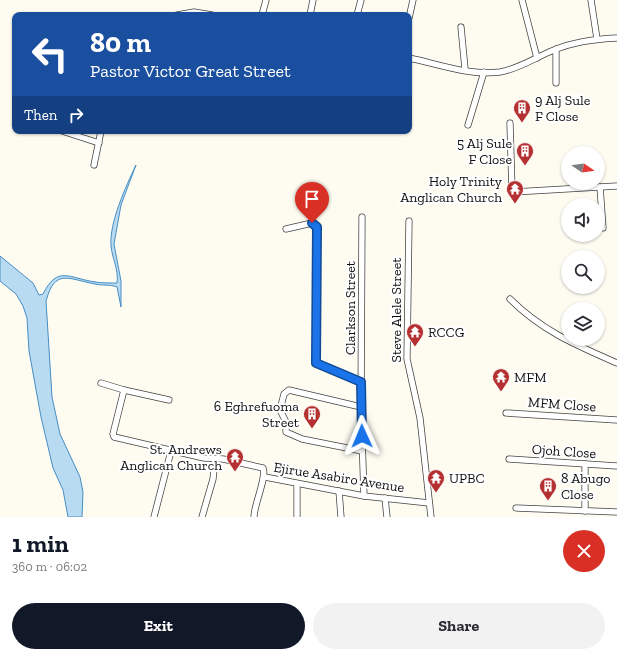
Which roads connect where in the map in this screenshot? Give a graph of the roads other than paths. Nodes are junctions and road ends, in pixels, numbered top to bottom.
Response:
1 (266, 0) edge
2 (313, 0) edge
3 (361, 0) edge
4 (413, 0) edge
5 (522, 0) edge
6 (591, 0) edge
7 (263, 12) edge
8 (311, 12) edge
9 (358, 12) edge
10 (410, 12) edge
11 (460, 27) dead end
12 (617, 38) edge
13 (597, 39) junction
14 (556, 49) junction
15 (537, 58) junction
16 (412, 59) edge
17 (465, 70) junction
18 (484, 72) junction
19 (556, 83) dead end
20 (510, 122) dead end
21 (468, 125) dead end
22 (71, 134) edge
23 (100, 134) edge
24 (99, 143) junction
25 (94, 165) dead end
26 (617, 186) edge
27 (605, 187) edge
28 (561, 189) edge
29 (362, 217) dead end
30 (409, 221) dead end
31 (286, 229) dead end
32 (510, 299) dead end
33 (617, 363) edge
34 (361, 382) junction
35 (101, 383) dead end
36 (124, 390) junction
37 (168, 400) dead end
38 (361, 407) junction
39 (506, 413) dead end
40 (617, 420) edge
41 (171, 451) junction
42 (362, 451) junction
43 (509, 459) dead end
44 (215, 460) junction
45 (585, 464) junction
46 (617, 466) edge
47 (265, 477) junction
48 (297, 484) junction
49 (339, 491) junction
50 (364, 496) junction
51 (385, 498) junction
52 (429, 503) junction
53 (516, 508) dead end
54 (585, 511) junction
55 (617, 512) edge
56 (154, 517) edge
57 (202, 517) edge
58 (254, 517) edge
59 (297, 517) edge
60 (341, 517) edge
61 (387, 517) edge
62 (431, 517) edge

1 - 7 street
2 - 8 street
3 - 9 street
4 - 10 street
5 - 15 street
6 - 13 street
11 - 17 street
12 - 13 street
13 - 14 street
14 - 15 street
14 - 19 street
15 - 18 street
16 - 17 street
17 - 18 street
18 - 21 street
20 - 28 street
22 - 24 street
23 - 24 street
24 - 25 street
26 - 27 street
29 - 34 street, Clarkson Street
30 - 52 street, Steve Alele Street
31 - 34 street
32 - 33 street
34 - 38 street, Clarkson Street
35 - 36 street
36 - 37 street
36 - 41 street, Ejirue Asabiro Avenue
38 - 42 street, Clarkson Street
38 - 42 street
39 - 40 street, MFM Close
41 - 44 street, Ejirue Asabiro Avenue
41 - 56 street
42 - 50 street, Clarkson Street
43 - 45 street, Ojoh Close
44 - 47 street, Ejirue Asabiro Avenue
44 - 57 street
45 - 46 street, Ojoh Close
45 - 54 street
47 - 48 street, Ejirue Asabiro Avenue
47 - 58 street
48 - 49 street, Ejirue Asabiro Avenue
48 - 59 street
49 - 50 street, Ejirue Asabiro Avenue
49 - 60 street
50 - 51 street, Ejirue Asabiro Avenue
51 - 52 street, Ejirue Asabiro Avenue
51 - 61 street
52 - 62 street, Steve Alele Street
53 - 54 street
54 - 55 street

